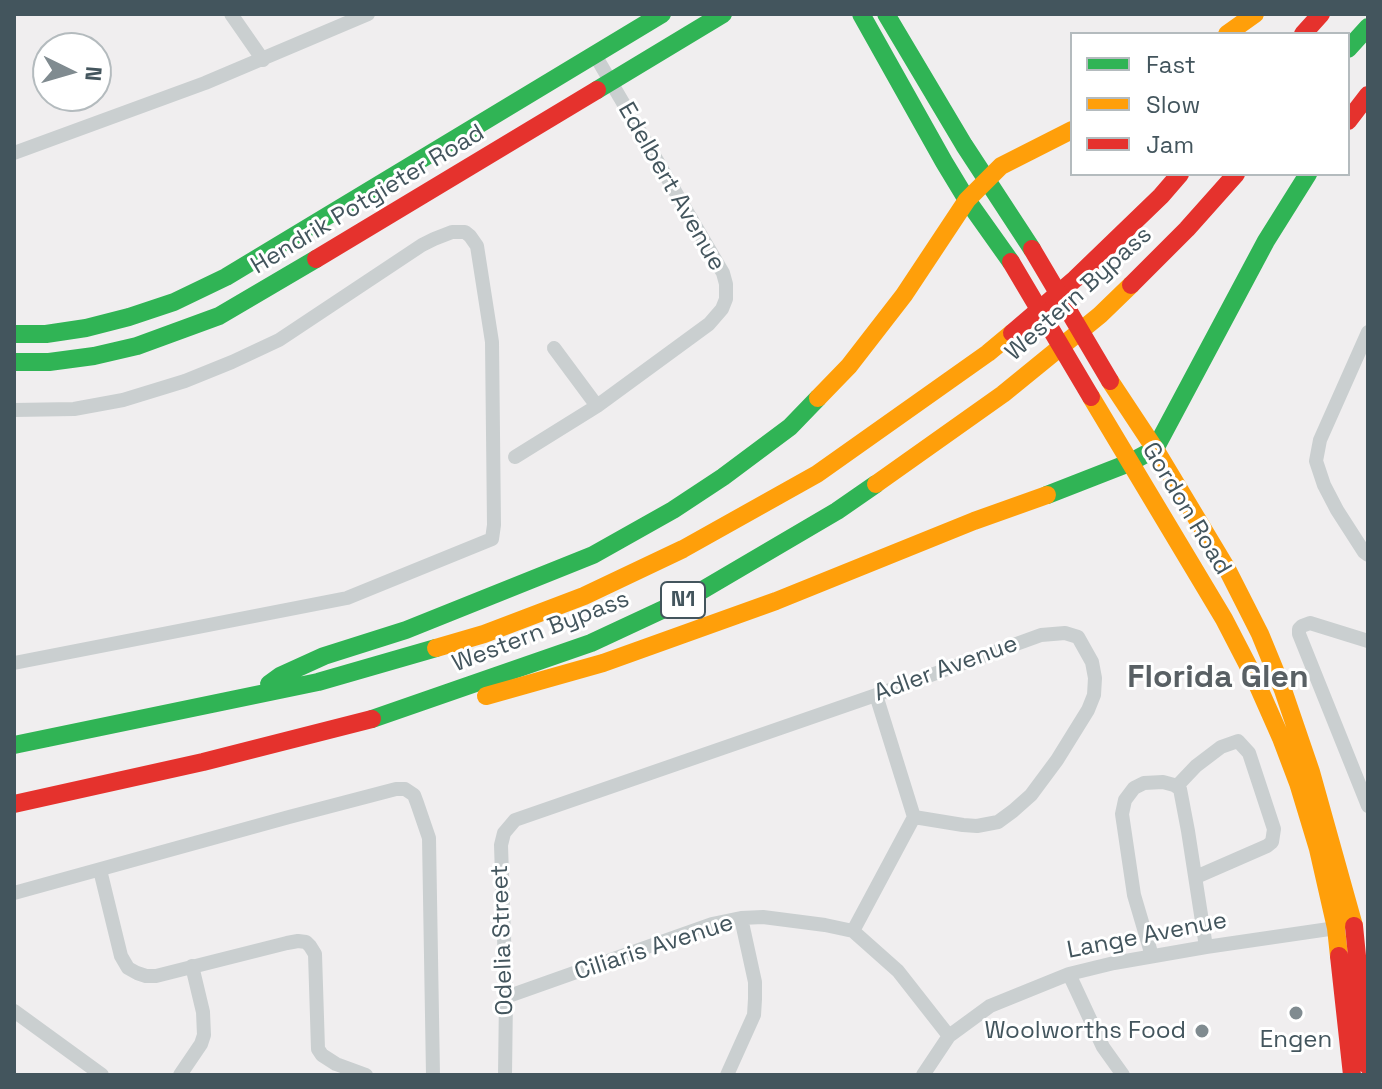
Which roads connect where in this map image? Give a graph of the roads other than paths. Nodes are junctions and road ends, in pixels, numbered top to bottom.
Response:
1 (231, 14) edge
2 (368, 14) edge
3 (662, 14) edge
4 (886, 14) edge
5 (1255, 14) edge
6 (1321, 14) edge
7 (720, 17) edge
8 (861, 18) edge
9 (1368, 27) edge
10 (1230, 32) edge
11 (1305, 32) edge
12 (1350, 47) edge
13 (595, 55) junction
14 (263, 60) junction
15 (610, 82) junction
16 (1368, 95) edge
17 (1350, 118) edge
18 (1070, 131) edge
19 (14, 153) edge
20 (1178, 176) edge
21 (1234, 176) edge
22 (1307, 176) edge
23 (986, 180) junction
24 (967, 200) junction
25 (1368, 332) edge
26 (14, 334) edge
27 (554, 348) dead end
28 (14, 362) edge
29 (597, 406) junction
30 (14, 410) edge
31 (1155, 449) junction
32 (515, 457) dead end
33 (1129, 463) junction
34 (1368, 555) edge
35 (1368, 641) edge
36 (14, 663) edge
37 (876, 695) junction
38 (254, 696) junction
39 (381, 717) junction
40 (14, 745) edge
41 (1177, 786) junction
42 (1367, 799) edge
43 (14, 804) edge
44 (524, 815) joint
45 (914, 817) junction
46 (100, 870) junction
47 (1196, 877) junction
48 (14, 893) edge
49 (741, 918) junction
50 (1353, 926) edge
51 (853, 931) junction
52 (1206, 947) junction
53 (1152, 956) junction
54 (192, 966) junction
55 (1069, 974) junction
56 (506, 997) junction
57 (14, 1011) edge
58 (949, 1036) junction
59 (1368, 1066) edge
60 (102, 1075) edge
61 (180, 1075) edge
62 (366, 1075) edge
63 (433, 1075) edge
64 (505, 1075) edge
65 (727, 1075) edge
66 (923, 1075) edge
67 (1123, 1075) edge
68 (1352, 1075) edge

1 - 14 street
2 - 14 street
3 - 13 main road, Hendrik Potgieter Road
4 - 23 main road, Gordon Road
5 - 10 main road
6 - 11 main road
7 - 15 main road, Hendrik Potgieter Road
8 - 24 main road, Gordon Road
9 - 12 main road
13 - 15 street, Edelbert Avenue
13 - 26 main road, Hendrik Potgieter Road
14 - 19 street
15 - 28 main road, Hendrik Potgieter Road
15 - 29 street, Edelbert Avenue
16 - 17 main road
18 - 23 main road
20 - 38 main road, Western Bypass / N1
21 - 39 main road, Western Bypass / N1
22 - 31 main road
23 - 24 main road
23 - 31 main road, Gordon Road, bridge
24 - 33 main road, Gordon Road, bridge
24 - 38 main road
25 - 34 street
27 - 29 street
29 - 32 street, Edelbert Avenue
30 - 36 street
31 - 33 main road
31 - 50 main road, Gordon Road
33 - 39 main road
33 - 50 main road, Gordon Road
35 - 42 street
37 - 44 street, Adler Avenue
37 - 45 street
37 - 45 street, Adler Avenue
38 - 40 main road, Western Bypass / N1
39 - 43 main road, Western Bypass / N1
41 - 47 street
41 - 47 street
41 - 53 street
44 - 56 street, Odelia Street
45 - 51 street
46 - 48 street
46 - 54 street
46 - 63 street
47 - 52 street
49 - 51 street, Ciliaris Avenue
49 - 56 street, Ciliaris Avenue
49 - 65 street
50 - 52 street, Lange Avenue
50 - 59 main road, Gordon Road
50 - 68 main road, Gordon Road
51 - 58 street
52 - 53 street, Lange Avenue
53 - 55 street, Lange Avenue
54 - 61 street
54 - 62 street
55 - 58 street, Lange Avenue
55 - 67 street
56 - 64 street, Odelia Street
57 - 60 street
58 - 66 street, Lange Avenue

